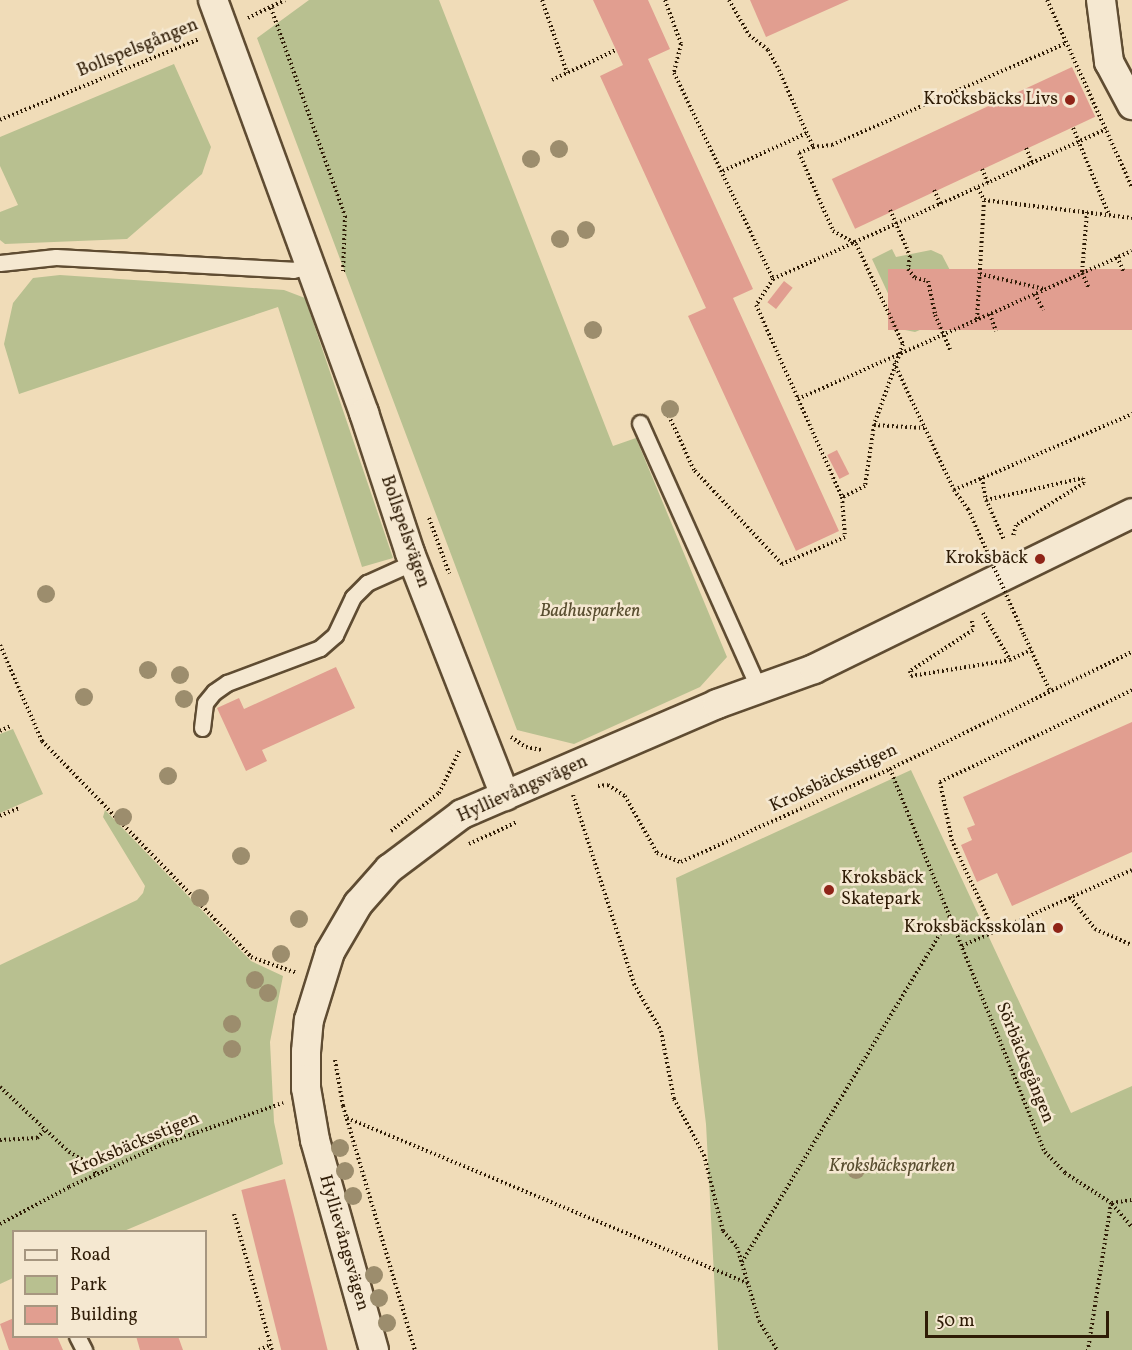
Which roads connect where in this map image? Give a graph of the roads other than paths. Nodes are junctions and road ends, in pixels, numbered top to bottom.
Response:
1 (213, 0) edge
2 (1101, 0) edge
3 (1132, 105) edge
4 (0, 263) edge
5 (309, 266) junction
6 (640, 423) dead end
7 (1132, 513) edge
8 (414, 562) junction
9 (759, 689) junction
10 (202, 728) dead end
11 (505, 796) junction
12 (374, 1350) edge

1 - 5 street, Bollspelsvägen
2 - 3 street
4 - 5 lane
5 - 8 street, Bollspelsvägen
6 - 9 lane
7 - 9 street, Hyllievångsvägen
8 - 10 lane
8 - 11 street, Bollspelsvägen
9 - 11 street, Hyllievångsvägen
11 - 12 street, Hyllievångsvägen

